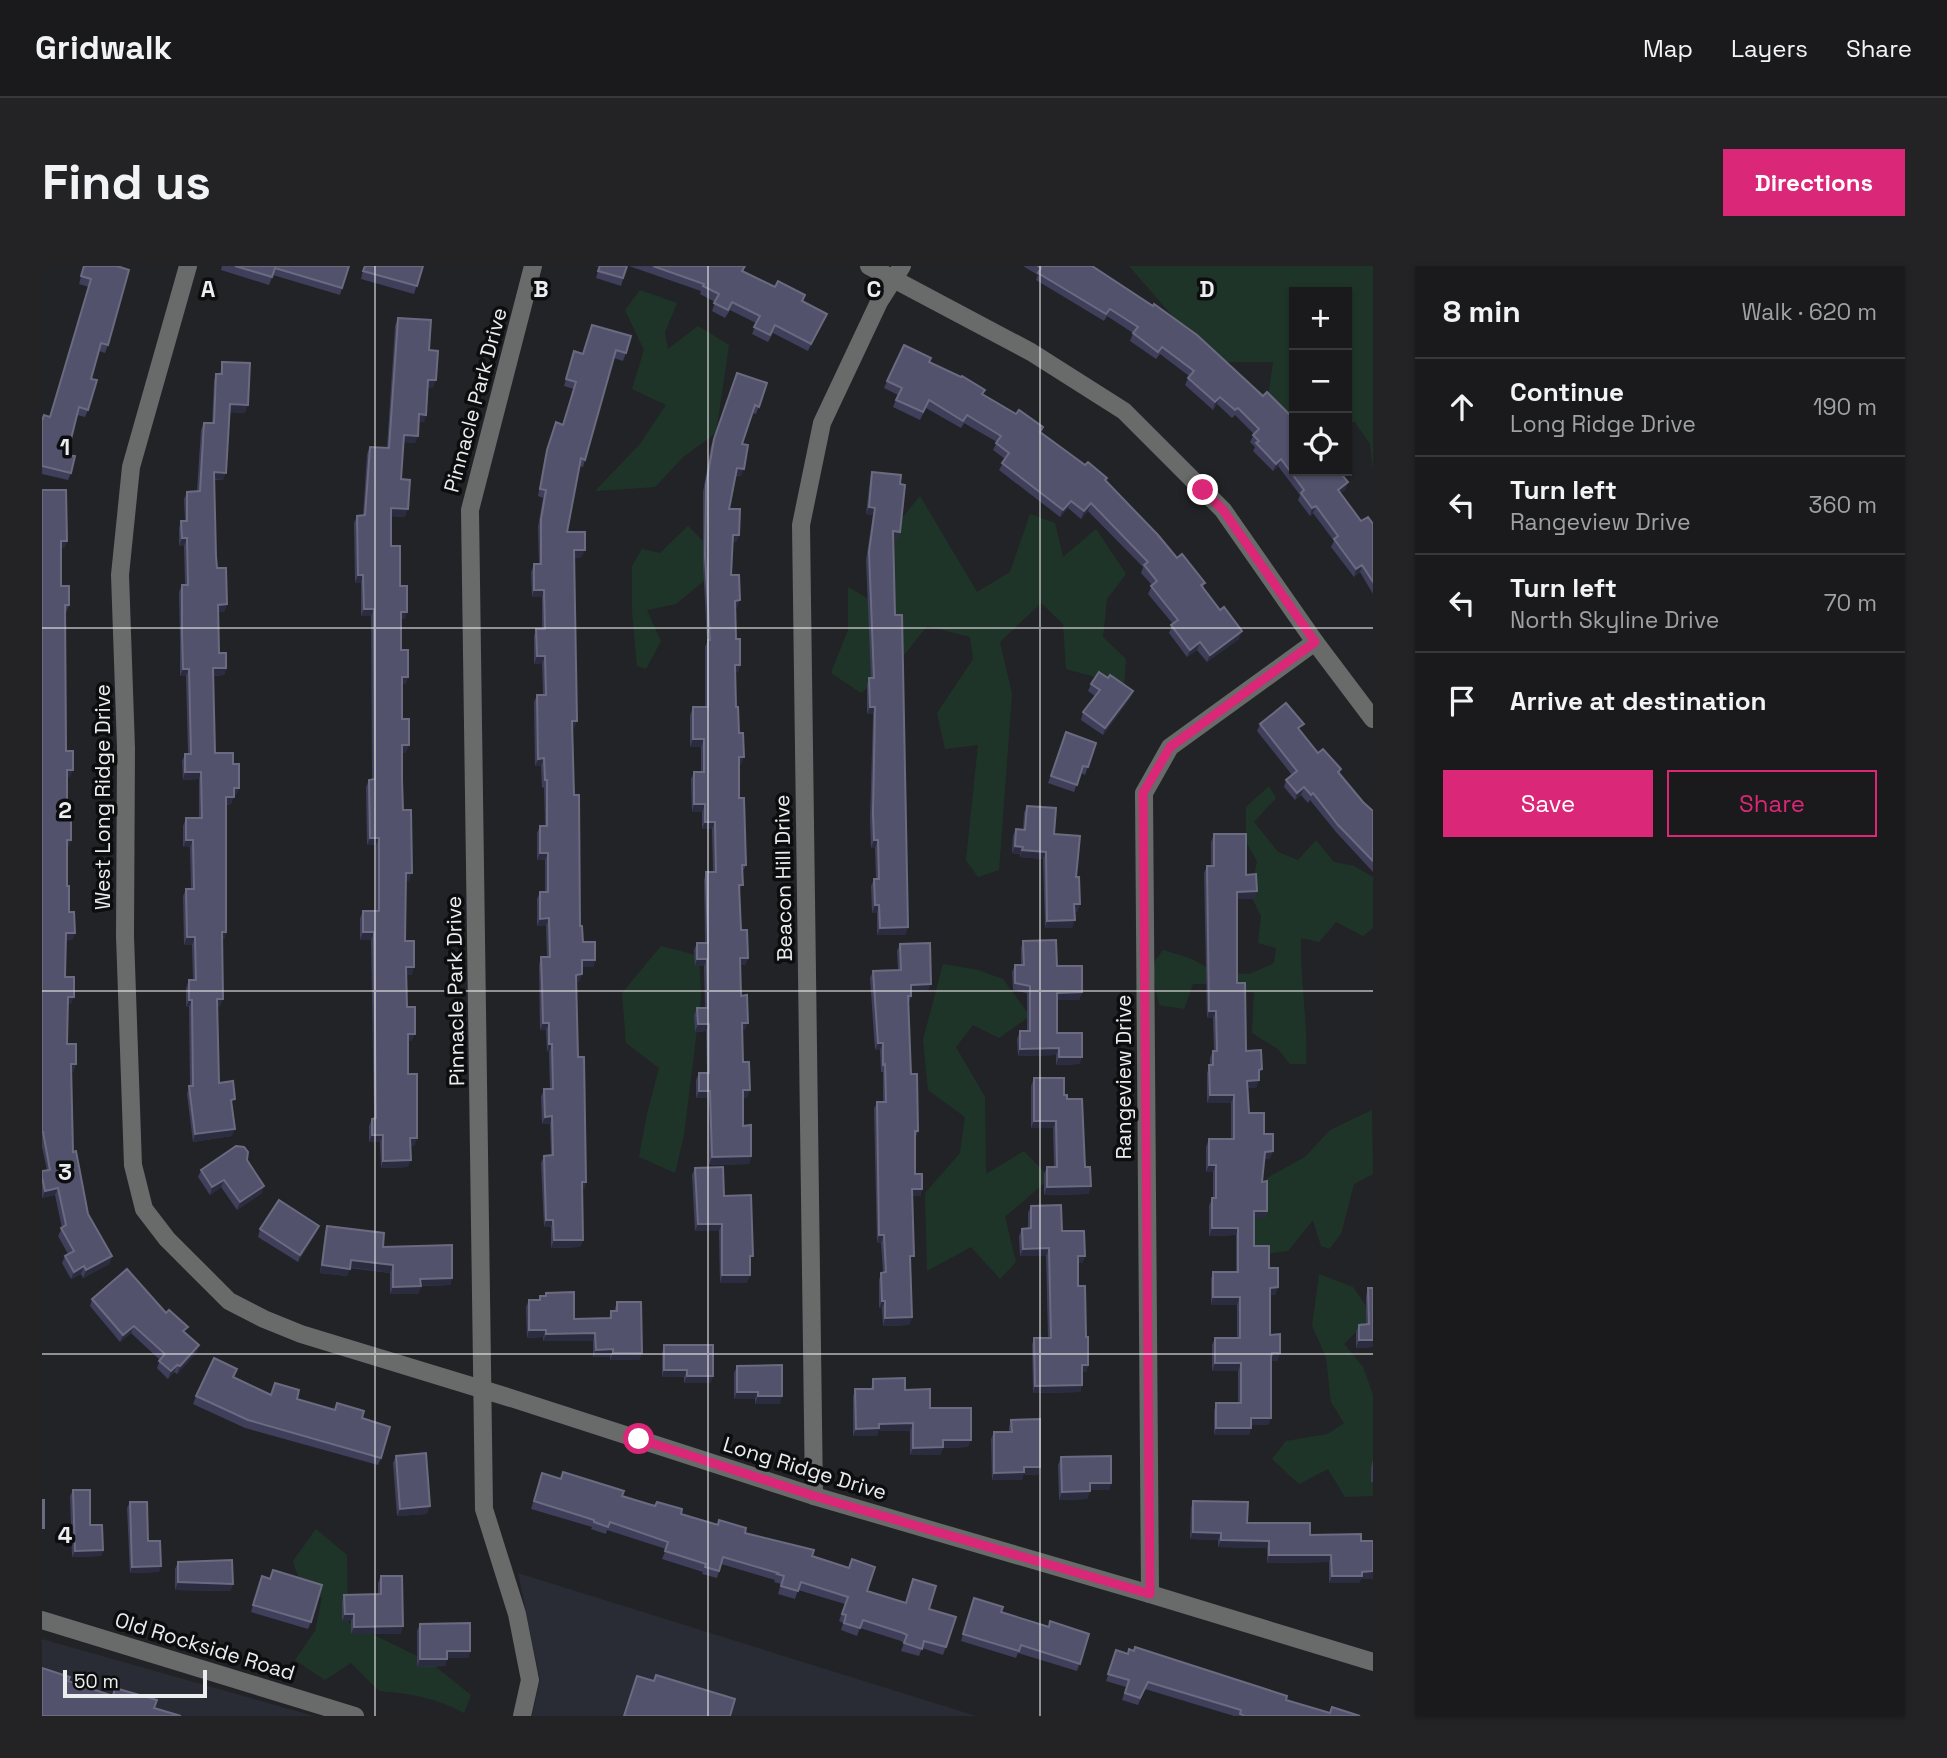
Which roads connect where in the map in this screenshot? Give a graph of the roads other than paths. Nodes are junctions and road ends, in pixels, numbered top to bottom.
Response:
1 (188, 266) edge
2 (533, 266) edge
3 (869, 266) edge
4 (898, 272) edge
5 (1315, 642) junction
6 (1373, 719) edge
7 (229, 1301) joint
8 (484, 1391) junction
9 (814, 1496) junction
10 (1150, 1594) junction
11 (42, 1620) edge
12 (1373, 1662) edge
13 (355, 1716) edge
14 (522, 1716) edge

1 - 7 street, West Long Ridge Drive
2 - 8 street, Pinnacle Park Drive
3 - 4 street
4 - 5 street
4 - 9 street, Beacon Hill Drive
5 - 6 street
5 - 10 street, Rangeview Drive
7 - 8 street, Long Ridge Drive
8 - 9 street, Long Ridge Drive
8 - 14 street, Pinnacle Park Drive
9 - 10 street, Long Ridge Drive
10 - 12 street, Long Ridge Drive
11 - 13 street, Old Rockside Road

